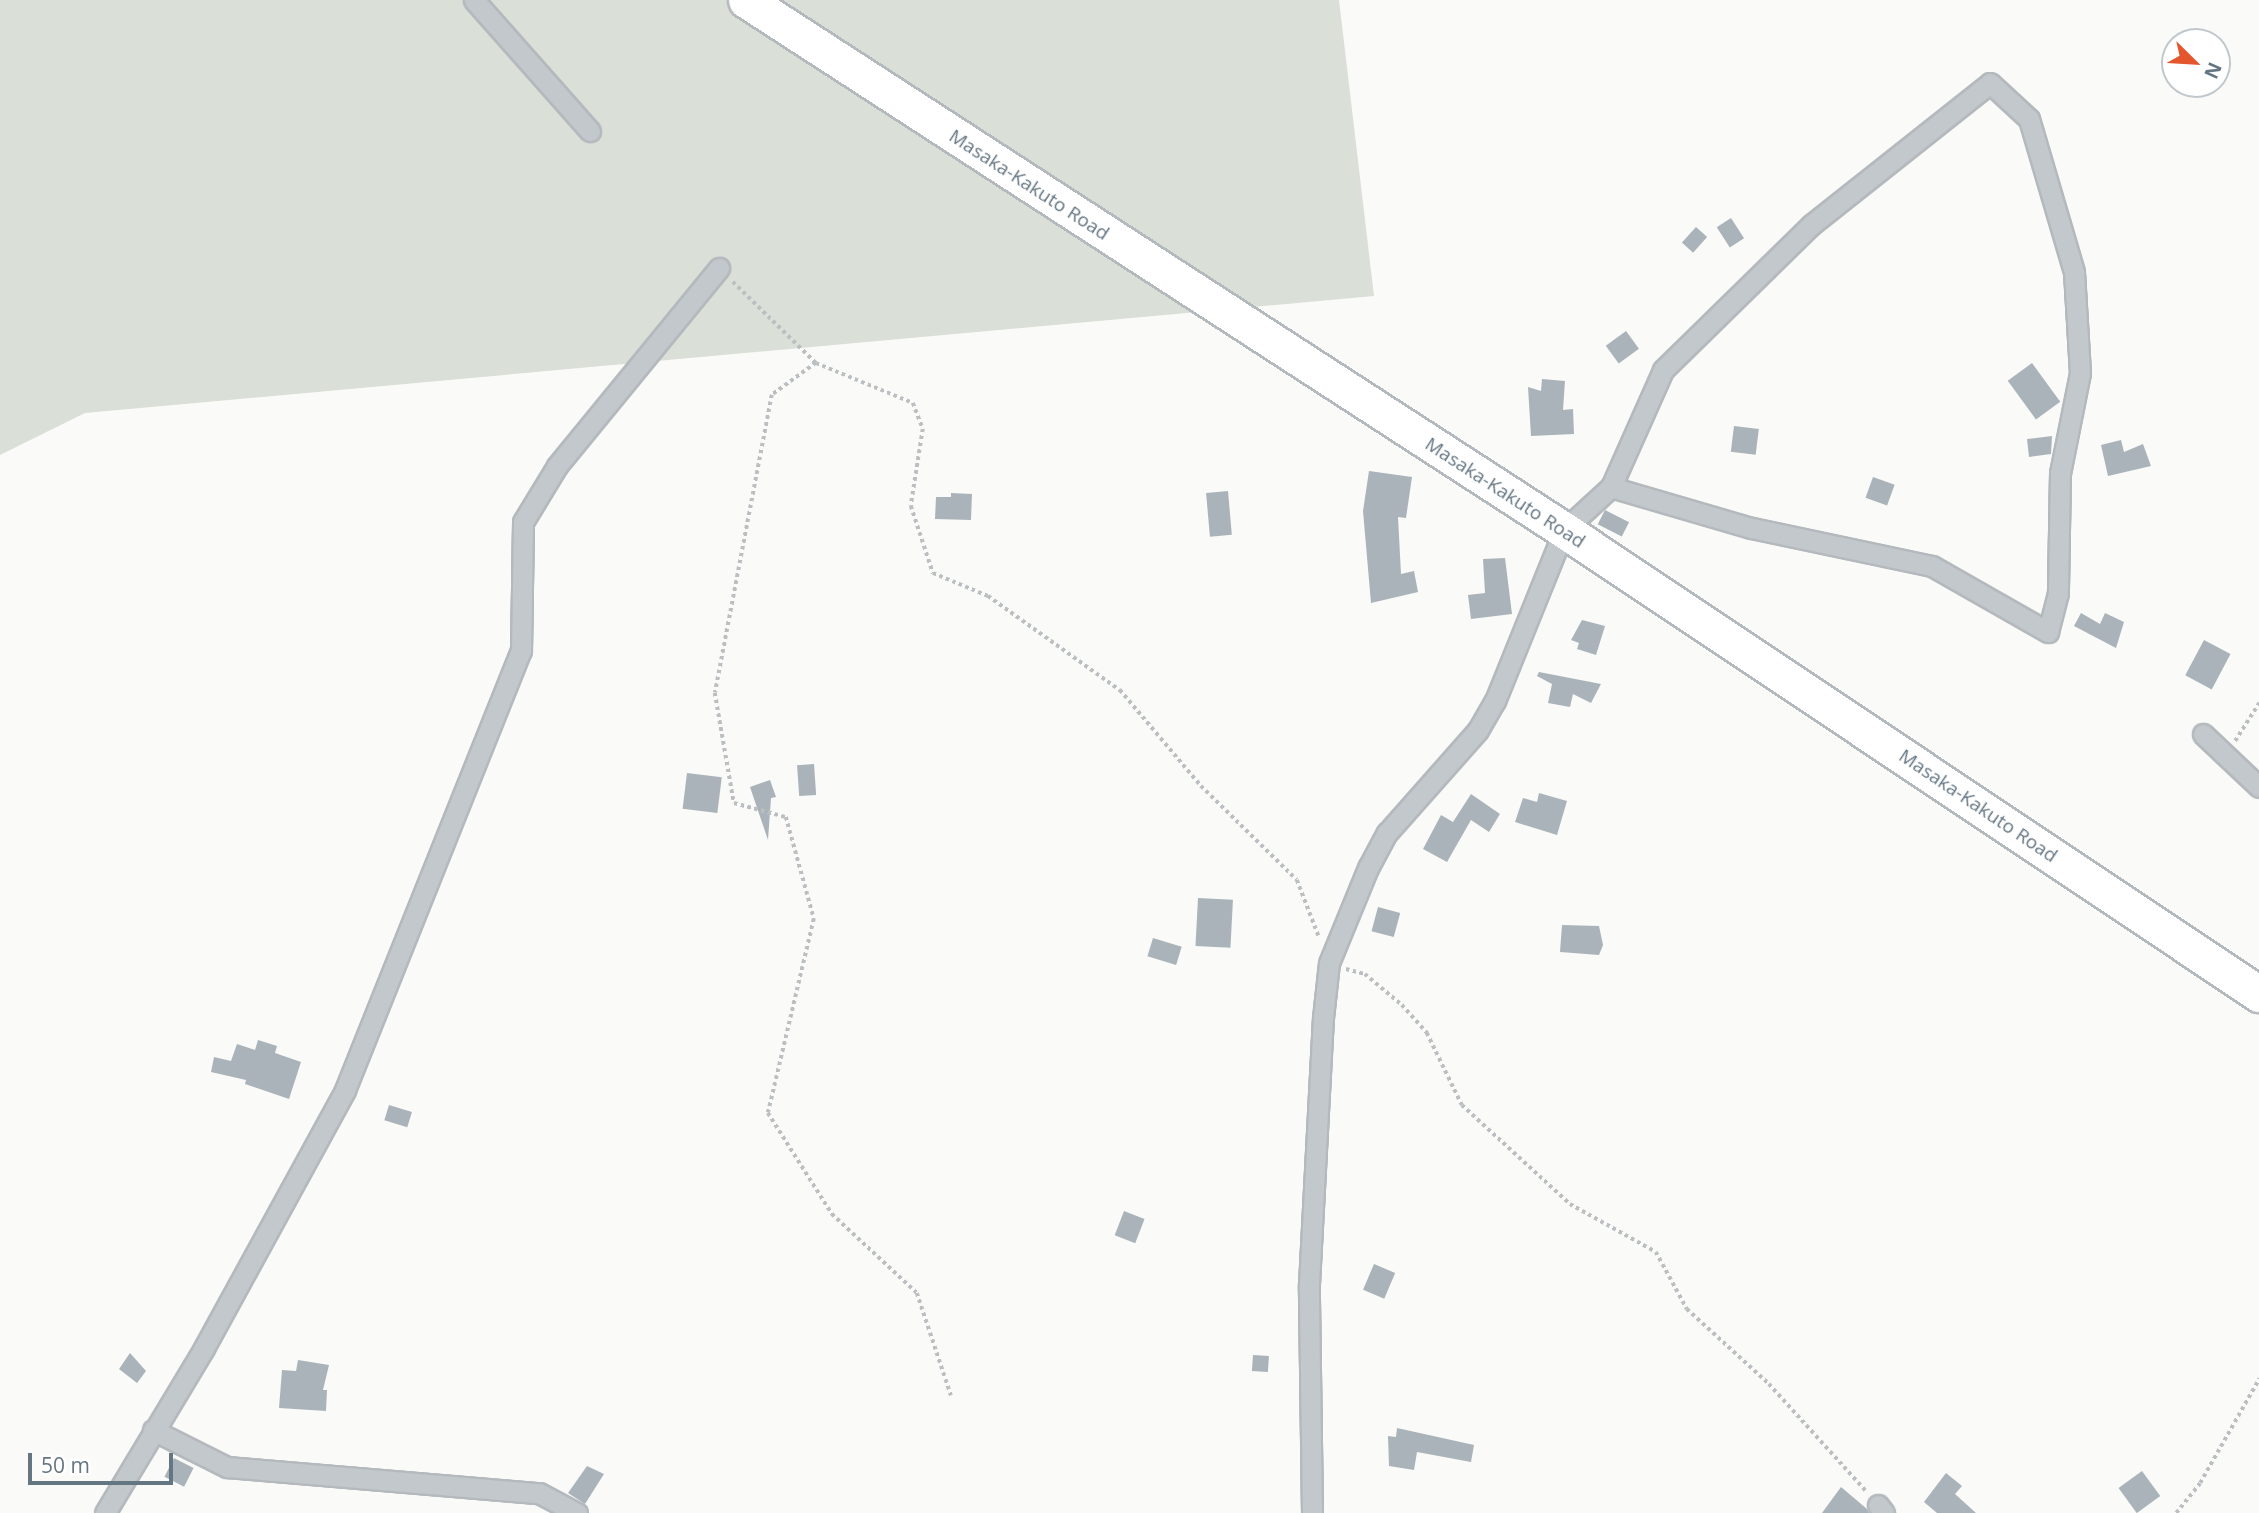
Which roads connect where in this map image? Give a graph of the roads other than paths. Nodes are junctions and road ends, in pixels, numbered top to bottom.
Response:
1 (474, 0) edge
2 (746, 0) edge
3 (590, 131) dead end
4 (719, 268) road end
5 (1611, 487) junction
6 (1564, 530) junction
7 (2203, 734) dead end
8 (2259, 787) edge
9 (2259, 994) edge
10 (153, 1430) junction
11 (105, 1513) edge
12 (577, 1513) edge
13 (1312, 1513) edge

1 - 3 street
2 - 6 highway, Masaka-Kakuto Road
4 - 10 street
5 - 5 street
5 - 6 street
6 - 9 highway, Masaka-Kakuto Road
6 - 13 street
7 - 8 street
10 - 11 street
10 - 12 street

